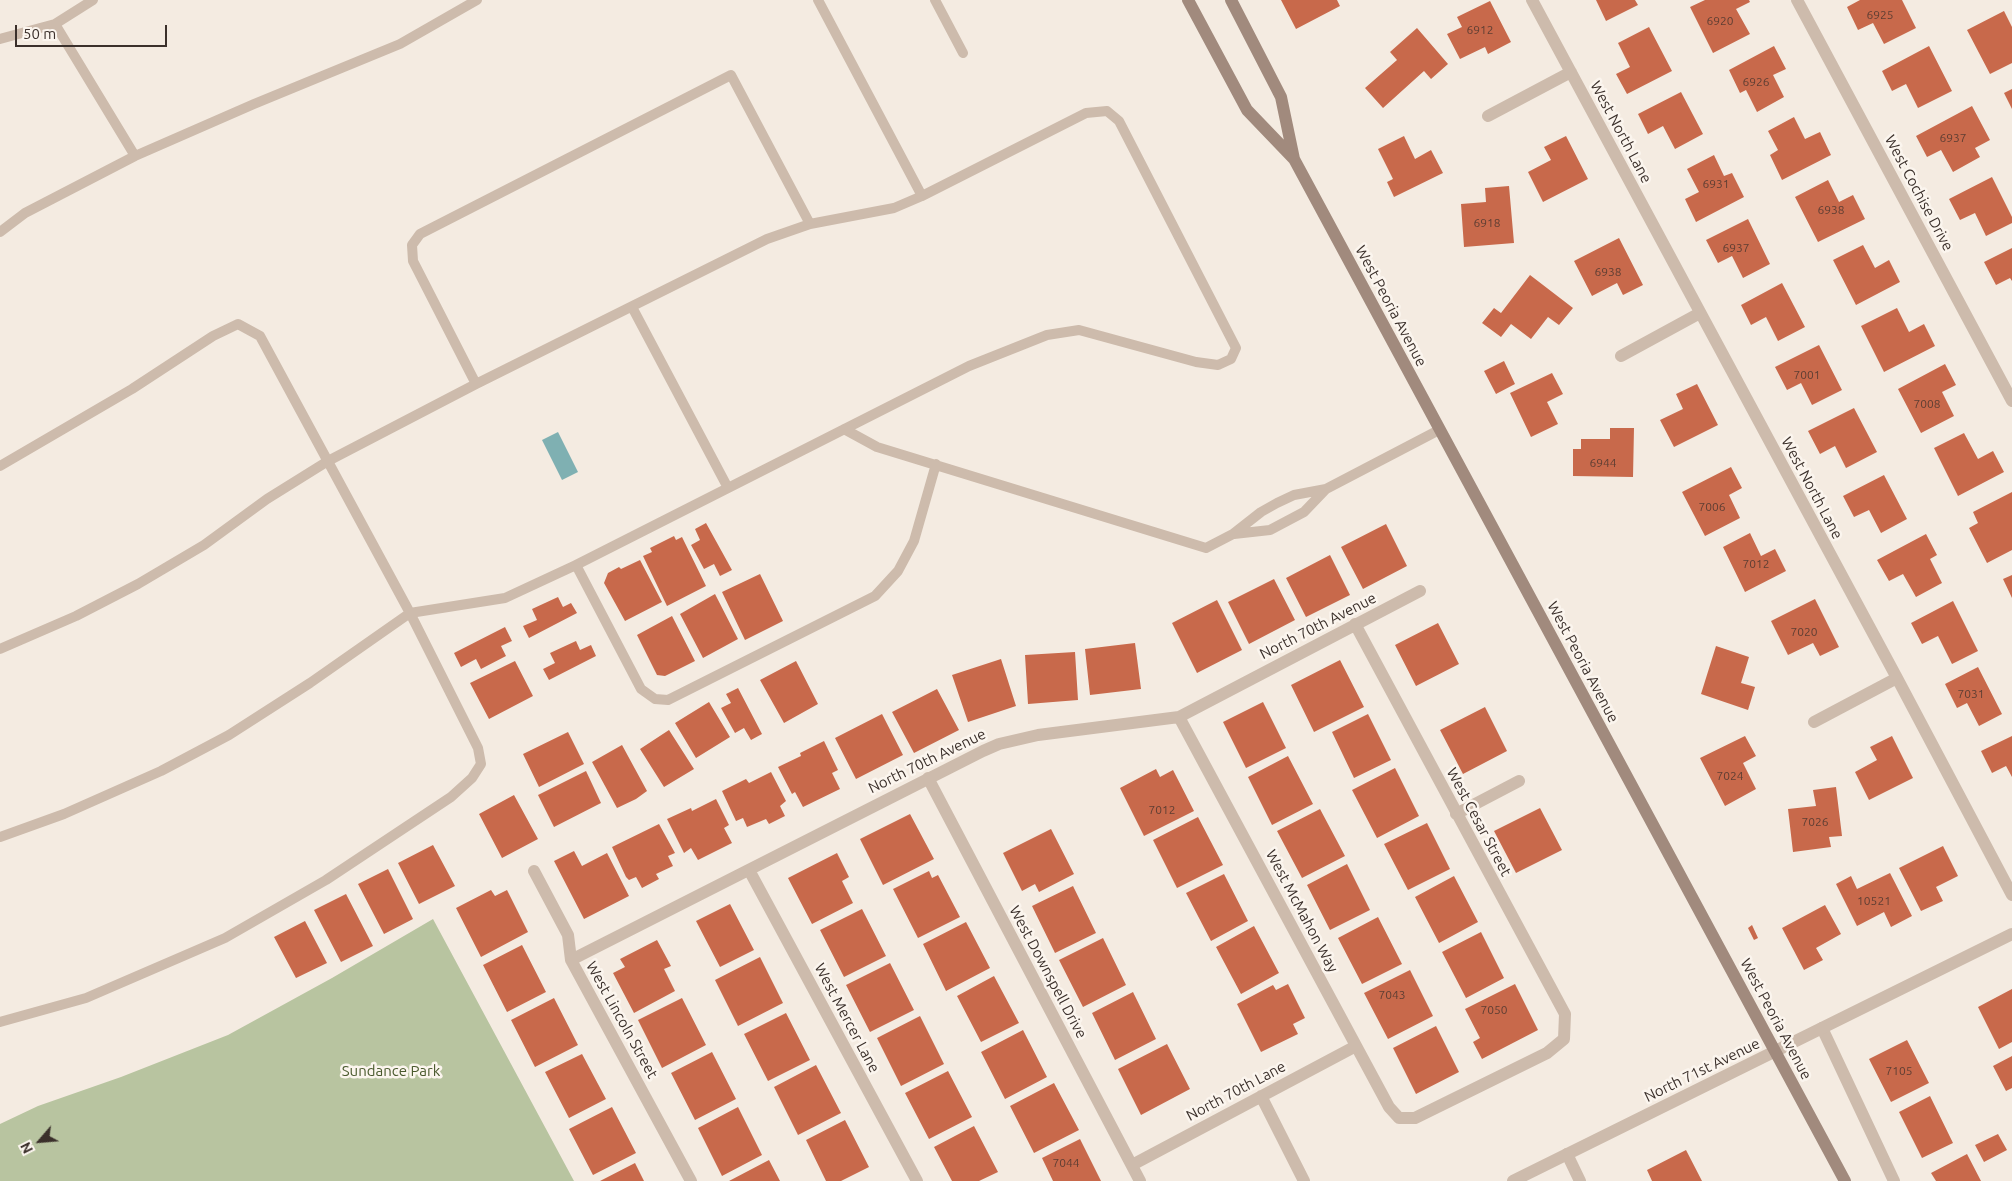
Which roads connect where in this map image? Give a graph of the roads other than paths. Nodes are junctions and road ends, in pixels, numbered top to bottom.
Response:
1 (93, 0) edge
2 (477, 0) edge
3 (818, 0) edge
4 (935, 0) edge
5 (1188, 0) edge
6 (1231, 0) edge
7 (1532, 0) edge
8 (1798, 0) edge
9 (55, 24) junction
10 (0, 39) edge
11 (963, 53) dead end
12 (1571, 72) junction
13 (1488, 116) dead end
14 (135, 156) junction
15 (1294, 159) junction
16 (922, 196) junction
17 (810, 224) junction
18 (0, 232) edge
19 (632, 307) junction
20 (1700, 313) junction
21 (1621, 356) dead end
22 (476, 384) junction
23 (2012, 400) edge
24 (844, 429) junction
25 (1440, 430) junction
26 (328, 461) junction
27 (936, 464) junction
28 (0, 466) edge
29 (728, 488) junction
30 (1326, 489) junction
31 (1233, 534) junction
32 (576, 565) junction
33 (1420, 591) dead end
34 (410, 613) junction
35 (1355, 624) junction
36 (0, 649) edge
37 (1897, 678) junction
38 (1179, 717) junction
39 (1814, 722) dead end
40 (928, 778) junction
41 (1519, 781) dead end
42 (1456, 814) junction
43 (0, 837) edge
44 (749, 870) junction
45 (534, 871) dead end
46 (2012, 895) edge
47 (2012, 934) edge
48 (571, 960) junction
49 (0, 1022) edge
50 (1822, 1028) junction
51 (1356, 1046) junction
52 (1775, 1052) junction
53 (1261, 1096) junction
54 (1399, 1118) joint
55 (1567, 1154) junction
56 (1132, 1165) junction
57 (691, 1181) edge
58 (917, 1181) edge
59 (1140, 1181) edge
60 (1304, 1181) edge
61 (1514, 1181) edge
62 (1580, 1181) edge
63 (1845, 1181) edge
64 (1894, 1181) edge

1 - 9 lane
2 - 14 lane
3 - 16 lane
4 - 11 lane
5 - 15 main road, West Peoria Avenue
6 - 15 main road, West Peoria Avenue
7 - 12 street, West North Lane
8 - 23 street, West Cochise Drive
9 - 10 lane
9 - 14 lane
12 - 13 street, West North Lane
12 - 20 street, West North Lane
14 - 18 lane
15 - 25 main road, West Peoria Avenue
16 - 17 lane
16 - 24 lane
17 - 19 lane
17 - 22 lane
19 - 22 lane
19 - 29 lane
20 - 21 street
20 - 37 street, West North Lane
22 - 26 lane
24 - 27 lane
24 - 29 lane
25 - 30 lane
25 - 52 main road, West Peoria Avenue
26 - 28 lane
26 - 34 lane
26 - 36 lane
27 - 31 lane
27 - 32 lane
29 - 32 lane
30 - 31 lane
30 - 31 lane
32 - 34 lane
33 - 35 street, North 70th Avenue
34 - 43 lane
34 - 49 lane
35 - 38 street, North 70th Avenue
35 - 42 street, West Cesar Street
37 - 39 street
37 - 46 street, West North Lane
38 - 40 street, North 70th Avenue
38 - 51 street, West McMahon Way
40 - 44 street, North 70th Avenue
40 - 56 street, West Downspell Drive
41 - 42 street
42 - 54 street, West Cesar Street
44 - 48 street, North 70th Avenue
44 - 58 street, West Mercer Lane
45 - 48 street, West Lincoln Street
47 - 50 street, North 71st Avenue
48 - 57 street, West Lincoln Street
50 - 52 street, North 71st Avenue
50 - 64 street
51 - 53 street, North 70th Lane
51 - 54 street, West McMahon Way
52 - 55 street, North 71st Avenue
52 - 63 main road, West Peoria Avenue
53 - 56 street, North 70th Lane
53 - 60 street
55 - 61 street, North 71st Avenue
55 - 62 street
56 - 59 street, West Downspell Drive

